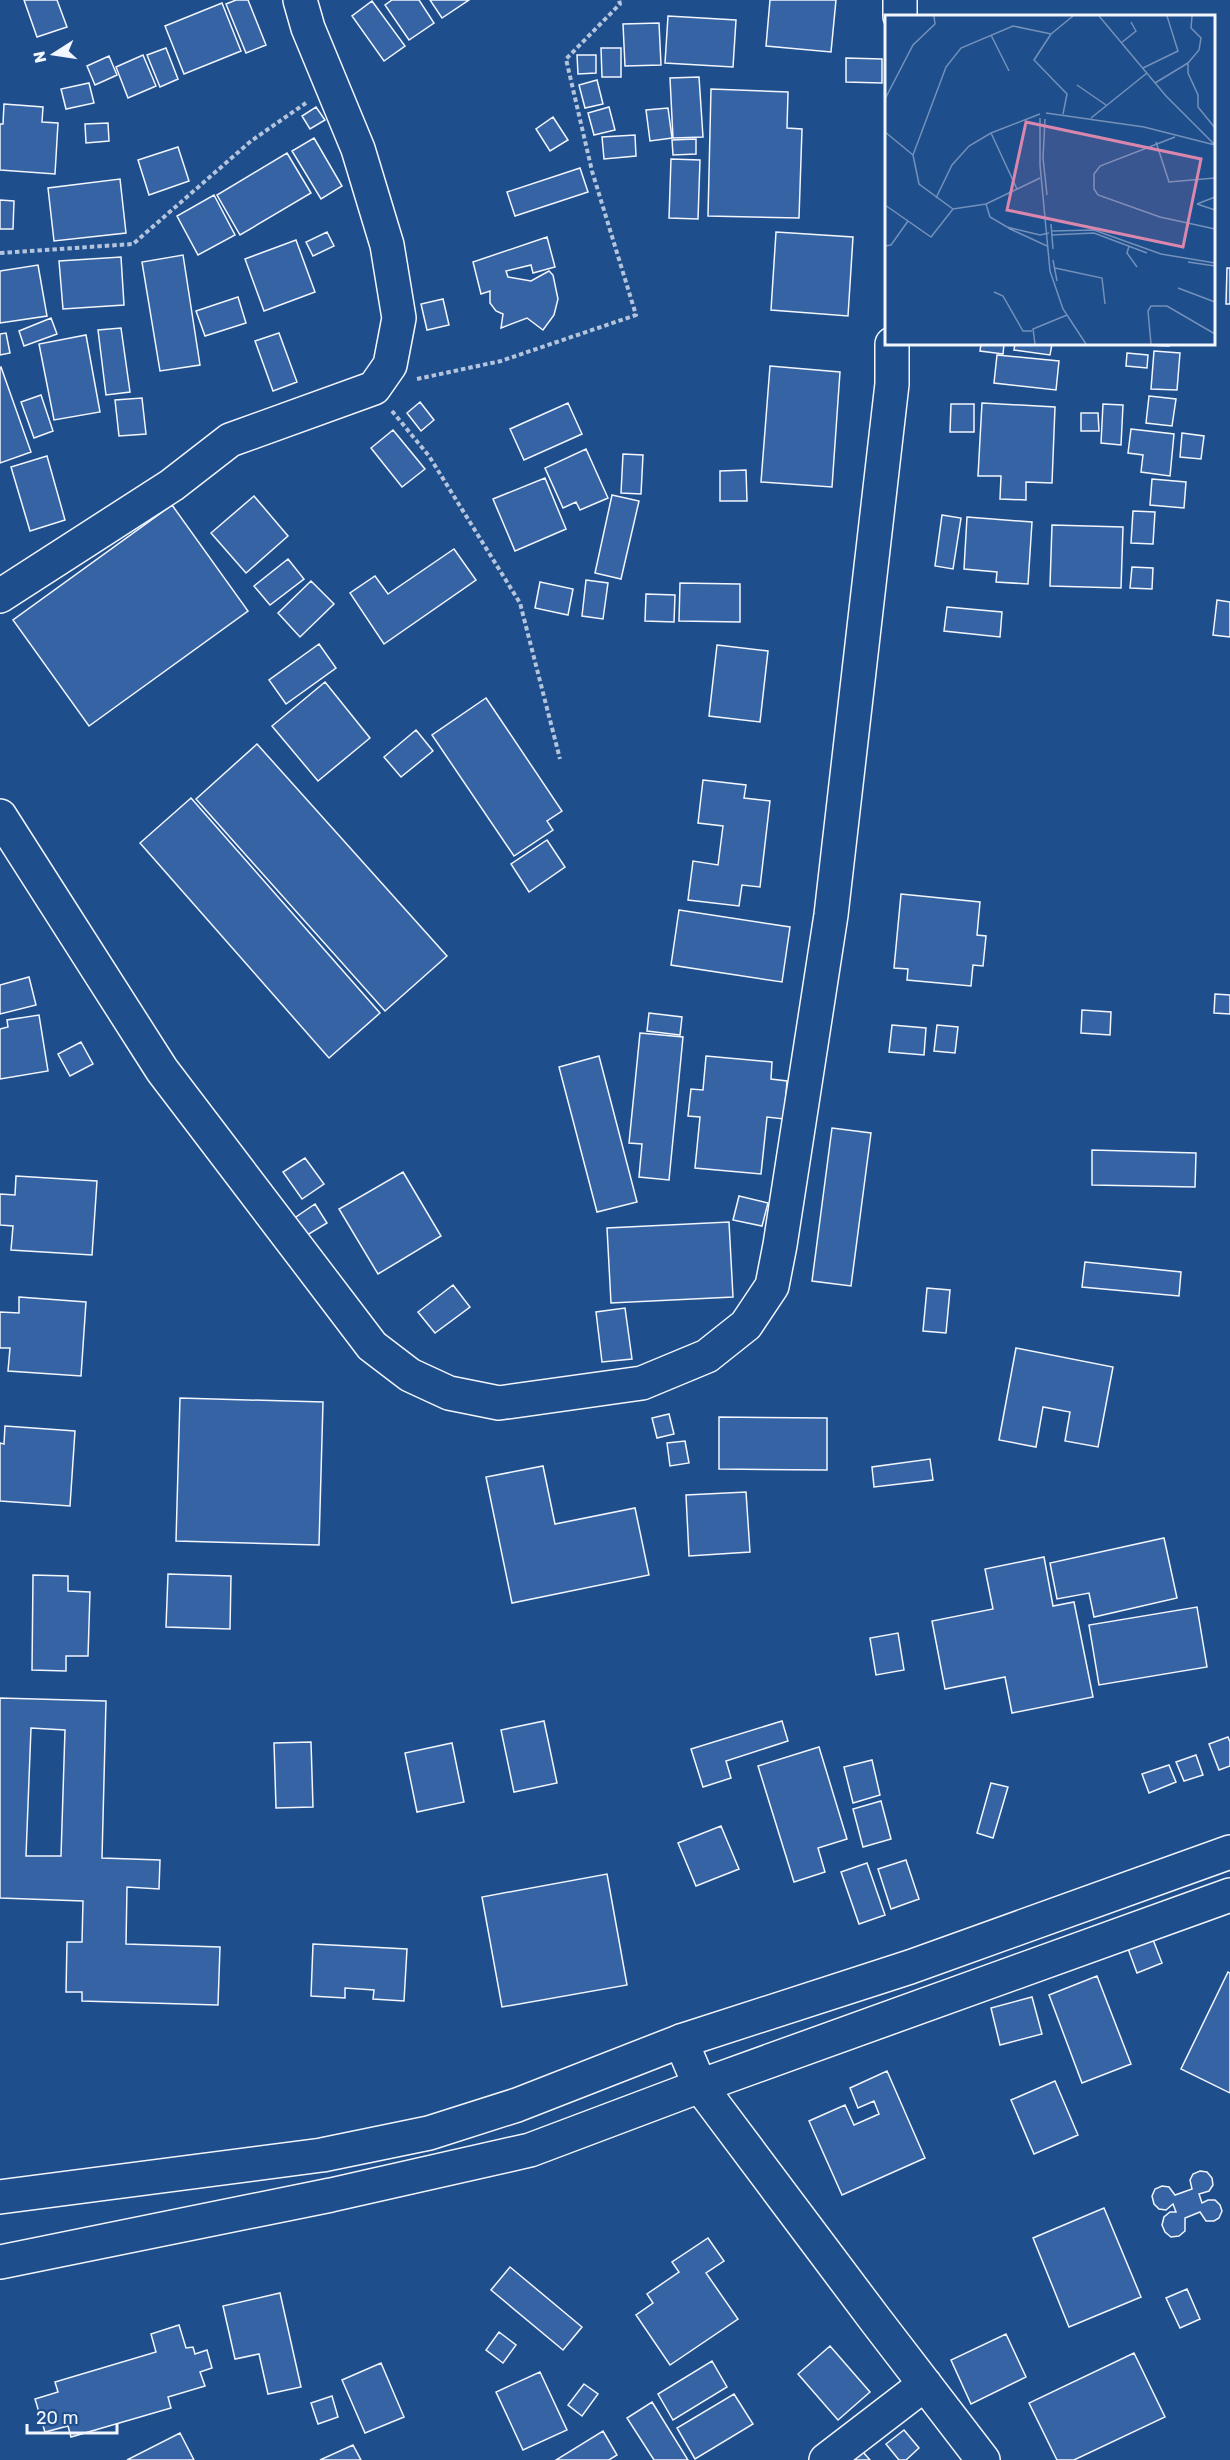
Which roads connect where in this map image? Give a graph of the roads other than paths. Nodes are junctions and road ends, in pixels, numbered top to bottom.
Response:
1 (300, 0) edge
2 (892, 345) edge
3 (0, 596) edge
4 (0, 816) edge
5 (1230, 1852) edge
6 (1230, 1895) edge
7 (681, 2041) junction
8 (700, 2086) junction
9 (0, 2197) edge
10 (0, 2262) edge
11 (925, 2384) junction
12 (826, 2460) edge
13 (983, 2460) edge

1 - 3 street
2 - 4 street
5 - 7 street
6 - 8 street
7 - 8 street
7 - 9 street
8 - 10 street
8 - 11 street
11 - 12 street
11 - 13 street

